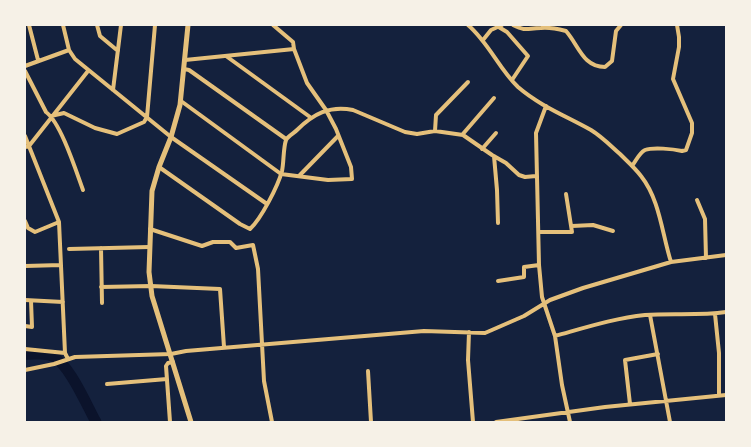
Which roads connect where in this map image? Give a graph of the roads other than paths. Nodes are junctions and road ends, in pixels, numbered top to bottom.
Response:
1 (29, 25) edge
2 (63, 25) edge
3 (97, 25) edge
4 (121, 25) edge
5 (156, 25) edge
6 (188, 25) edge
7 (273, 25) edge
8 (468, 25) edge
9 (513, 25) edge
10 (621, 25) edge
11 (677, 25) edge
12 (500, 26) edge
13 (483, 40) junction
14 (294, 49) junction
15 (69, 50) junction
16 (118, 52) junction
17 (226, 56) junction
18 (38, 60) junction
19 (185, 60) junction
20 (25, 66) edge
21 (184, 69) junction
22 (88, 70) junction
23 (25, 71) edge
24 (512, 80) junction
25 (468, 82) dead end
26 (113, 90) junction
27 (494, 98) dead end
28 (181, 101) junction
29 (546, 106) junction
30 (326, 110) junction
31 (51, 116) junction
32 (147, 117) junction
33 (310, 117) junction
34 (435, 131) junction
35 (496, 133) dead end
36 (462, 135) junction
37 (25, 136) edge
38 (338, 136) junction
39 (172, 137) junction
40 (286, 139) junction
41 (27, 147) edge
42 (482, 149) junction
43 (494, 156) junction
44 (632, 166) junction
45 (159, 167) junction
46 (281, 174) junction
47 (299, 176) junction
48 (536, 176) junction
49 (83, 190) dead end
50 (566, 194) dead end
51 (697, 200) dead end
52 (267, 204) junction
53 (25, 220) edge
54 (59, 222) junction
55 (498, 223) dead end
56 (572, 226) junction
57 (150, 229) junction
58 (613, 231) dead end
59 (539, 232) junction
60 (149, 247) junction
61 (101, 248) junction
62 (69, 250) dead end
63 (726, 255) edge
64 (706, 258) junction
65 (671, 262) junction
66 (60, 265) junction
67 (25, 266) edge
68 (539, 266) junction
69 (498, 282) dead end
70 (151, 286) junction
71 (101, 287) junction
72 (25, 300) edge
73 (31, 301) junction
74 (63, 302) junction
75 (102, 303) dead end
76 (544, 304) junction
77 (726, 312) edge
78 (715, 314) junction
79 (650, 315) junction
80 (25, 326) edge
81 (469, 332) junction
82 (555, 336) junction
83 (263, 344) junction
84 (224, 347) junction
85 (25, 349) edge
86 (65, 353) junction
87 (170, 354) junction
88 (658, 354) junction
89 (66, 360) junction
90 (173, 362) junction
91 (25, 370) edge
92 (368, 372) dead end
93 (167, 379) junction
94 (107, 384) dead end
95 (719, 395) junction
96 (726, 395) edge
97 (667, 400) junction
98 (630, 404) junction
99 (568, 413) junction
100 (170, 422) edge
101 (191, 422) edge
102 (272, 422) edge
103 (371, 422) edge
104 (473, 422) edge
105 (496, 422) edge
106 (570, 422) edge
107 (670, 422) edge

1 - 18 street
2 - 15 street
3 - 16 street
4 - 16 street
5 - 32 street
6 - 19 main road
7 - 14 street
8 - 13 street
9 - 10 street
11 - 44 street
12 - 13 street
12 - 24 street
13 - 24 street
14 - 17 street
14 - 30 street
15 - 18 street
15 - 22 street
16 - 26 street
17 - 19 street
17 - 33 street
18 - 20 street
19 - 21 main road
21 - 28 main road
21 - 40 street
22 - 26 street
22 - 31 street
23 - 31 street
24 - 29 street
25 - 34 street
26 - 32 street
27 - 36 street
28 - 39 main road
28 - 46 street
29 - 44 street
29 - 48 street
30 - 33 street
30 - 34 street
30 - 38 street
31 - 32 street
31 - 41 street
31 - 49 street
32 - 39 street
33 - 40 street
34 - 36 street
35 - 42 street
36 - 42 street
37 - 41 street
38 - 47 street
38 - 47 street
39 - 45 main road
39 - 52 street
40 - 46 street
41 - 54 street
42 - 43 street
43 - 48 street
43 - 55 street
44 - 65 street
45 - 52 street
45 - 57 main road
46 - 47 street
46 - 52 street
48 - 59 street
50 - 56 street
51 - 64 street
53 - 54 street
54 - 66 street
56 - 58 street
56 - 59 street
57 - 60 main road
57 - 83 street
59 - 68 street
60 - 61 street
60 - 70 main road
61 - 62 street
61 - 71 street
63 - 64 street
64 - 65 street
65 - 76 street
66 - 67 street
66 - 74 street
68 - 69 street
68 - 76 street
70 - 71 street
70 - 84 street
70 - 87 main road
71 - 75 street
72 - 73 street
73 - 74 street
73 - 80 street
74 - 86 street
76 - 81 street
76 - 82 street
77 - 78 street
78 - 79 street
78 - 95 street
79 - 82 street
79 - 88 street
81 - 83 street
81 - 104 street
82 - 99 street
83 - 84 street
83 - 102 street
84 - 87 street
85 - 86 street
86 - 89 street
87 - 89 street
87 - 90 main road
88 - 97 street
88 - 98 street
89 - 91 street
90 - 93 street
90 - 101 main road
92 - 103 street
93 - 94 street
93 - 100 street
95 - 96 street
95 - 97 street
97 - 98 street
97 - 107 street
98 - 99 street
99 - 105 street
99 - 106 street

